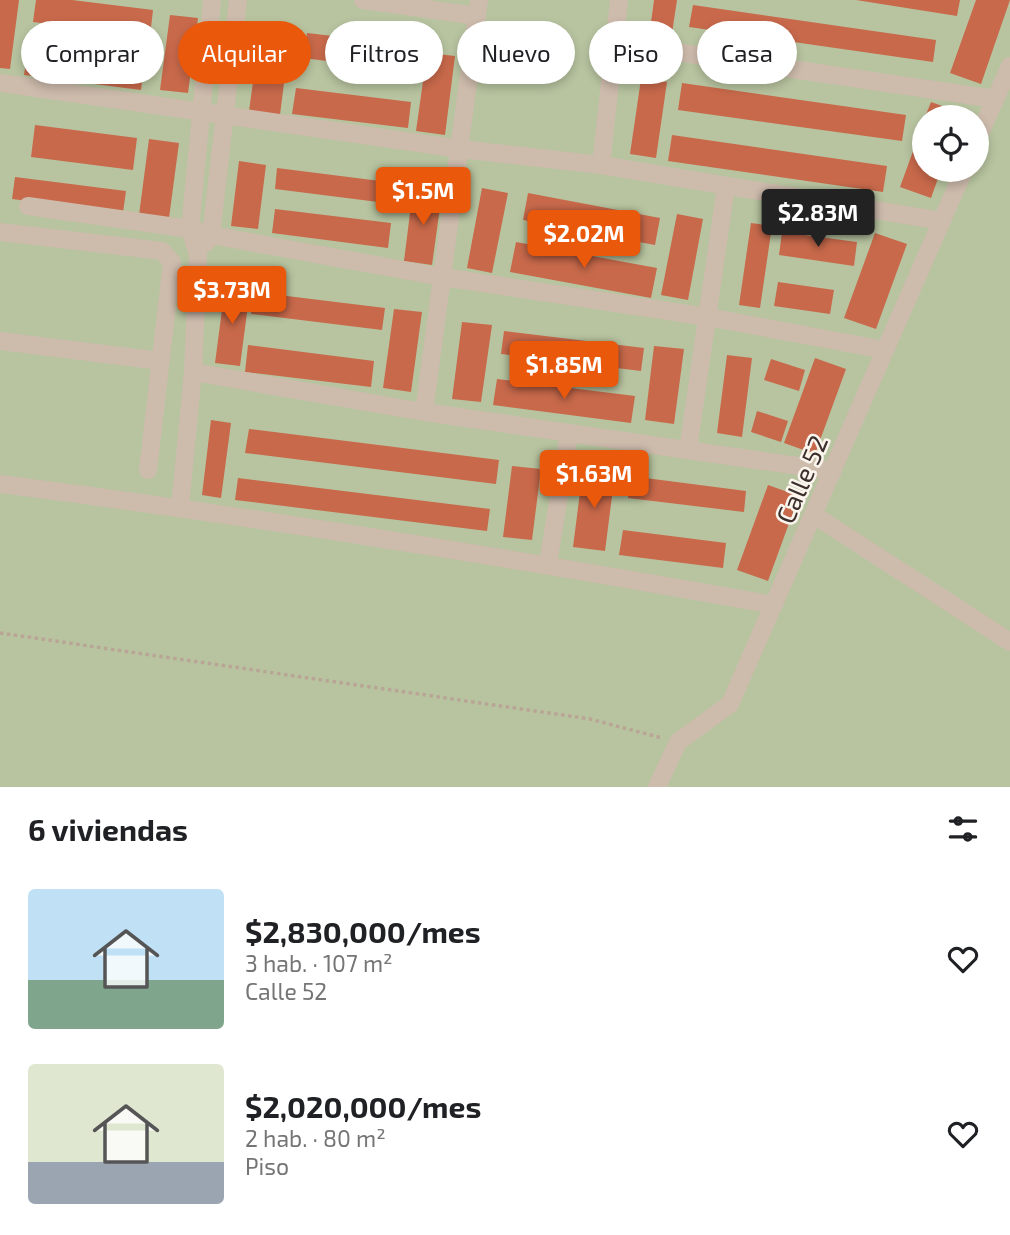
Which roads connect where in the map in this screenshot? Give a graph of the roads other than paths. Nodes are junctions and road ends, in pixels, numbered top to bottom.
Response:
1 (212, 0) edge
2 (238, 0) edge
3 (363, 0) edge
4 (619, 0) edge
5 (478, 8) edge
6 (617, 21) edge
7 (683, 53) edge
8 (1010, 66) edge
9 (0, 83) edge
10 (610, 84) edge
11 (995, 99) junction
12 (200, 112) junction
13 (989, 113) edge
14 (225, 116) junction
15 (461, 149) junction
16 (601, 165) junction
17 (959, 182) edge
18 (726, 186) junction
19 (29, 206) dead end
20 (942, 221) junction
21 (190, 229) junction
22 (0, 232) edge
23 (211, 235) junction
24 (198, 255) junction
25 (442, 277) junction
26 (708, 317) junction
27 (0, 341) edge
28 (885, 350) junction
29 (161, 361) junction
30 (193, 372) junction
31 (424, 412) junction
32 (569, 433) junction
33 (688, 450) junction
34 (148, 470) dead end
35 (833, 471) junction
36 (0, 484) edge
37 (180, 507) junction
38 (814, 515) junction
39 (548, 564) junction
40 (774, 605) junction
41 (1010, 642) edge
42 (657, 787) edge

1 - 12 street
2 - 14 street
3 - 5 street
4 - 6 street
5 - 15 street
7 - 11 street
8 - 11 street
9 - 12 street
10 - 16 street
11 - 13 street
12 - 14 street
12 - 21 street
14 - 15 street
14 - 23 street
15 - 16 street
15 - 25 street
16 - 18 street
17 - 20 street, Calle 52
18 - 20 street
18 - 26 street
19 - 21 street
20 - 28 street, Calle 52
21 - 23 street
21 - 24 street
22 - 29 street
23 - 24 street
23 - 25 street
24 - 30 street
25 - 26 street
25 - 31 street
26 - 28 street
26 - 33 street
27 - 29 street
28 - 35 street, Calle 52
29 - 34 street
30 - 31 street
30 - 37 street
31 - 32 street
32 - 33 street
32 - 39 street
33 - 35 street
35 - 38 street, Calle 52
36 - 37 street
37 - 39 street
38 - 40 street, Calle 52
38 - 41 street
39 - 40 street
40 - 42 street, Calle 52

